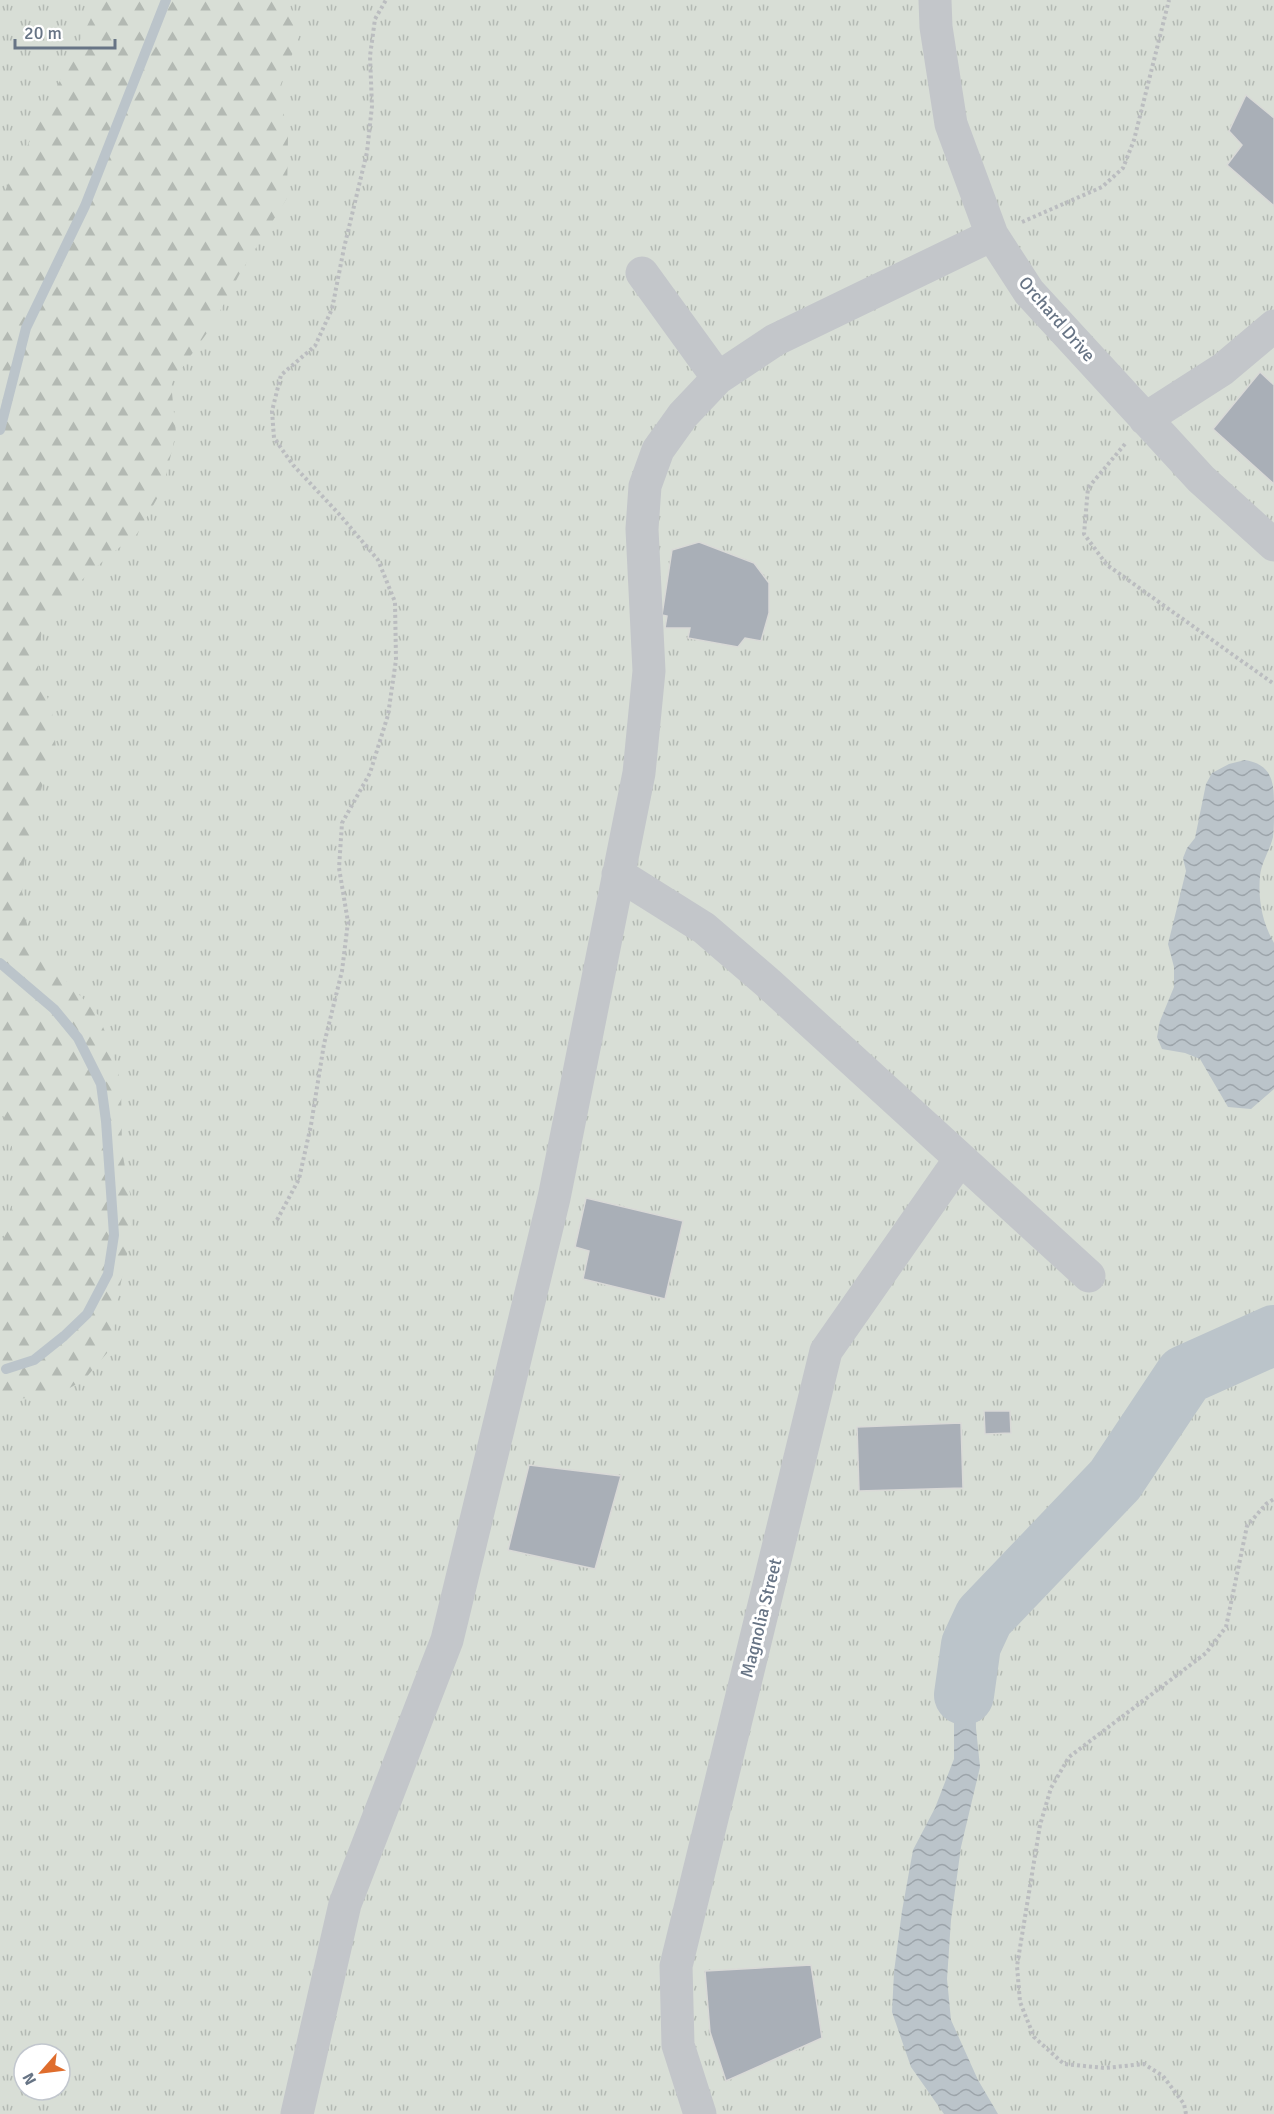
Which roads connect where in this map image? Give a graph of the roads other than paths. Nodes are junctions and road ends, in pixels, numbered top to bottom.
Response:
1 (935, 0) edge
2 (992, 235) junction
3 (642, 273) dead end
4 (1274, 326) edge
5 (718, 378) junction
6 (1145, 419) junction
7 (1274, 545) edge
8 (618, 874) junction
9 (960, 1159) junction
10 (1089, 1276) dead end
11 (297, 2114) edge
12 (700, 2114) edge

1 - 2 street, Orchard Drive
2 - 5 street
2 - 6 street, Orchard Drive
3 - 5 street
4 - 6 street
5 - 8 street
6 - 7 street, Orchard Drive
8 - 9 street
8 - 11 street
9 - 10 street
9 - 12 street, Magnolia Street

